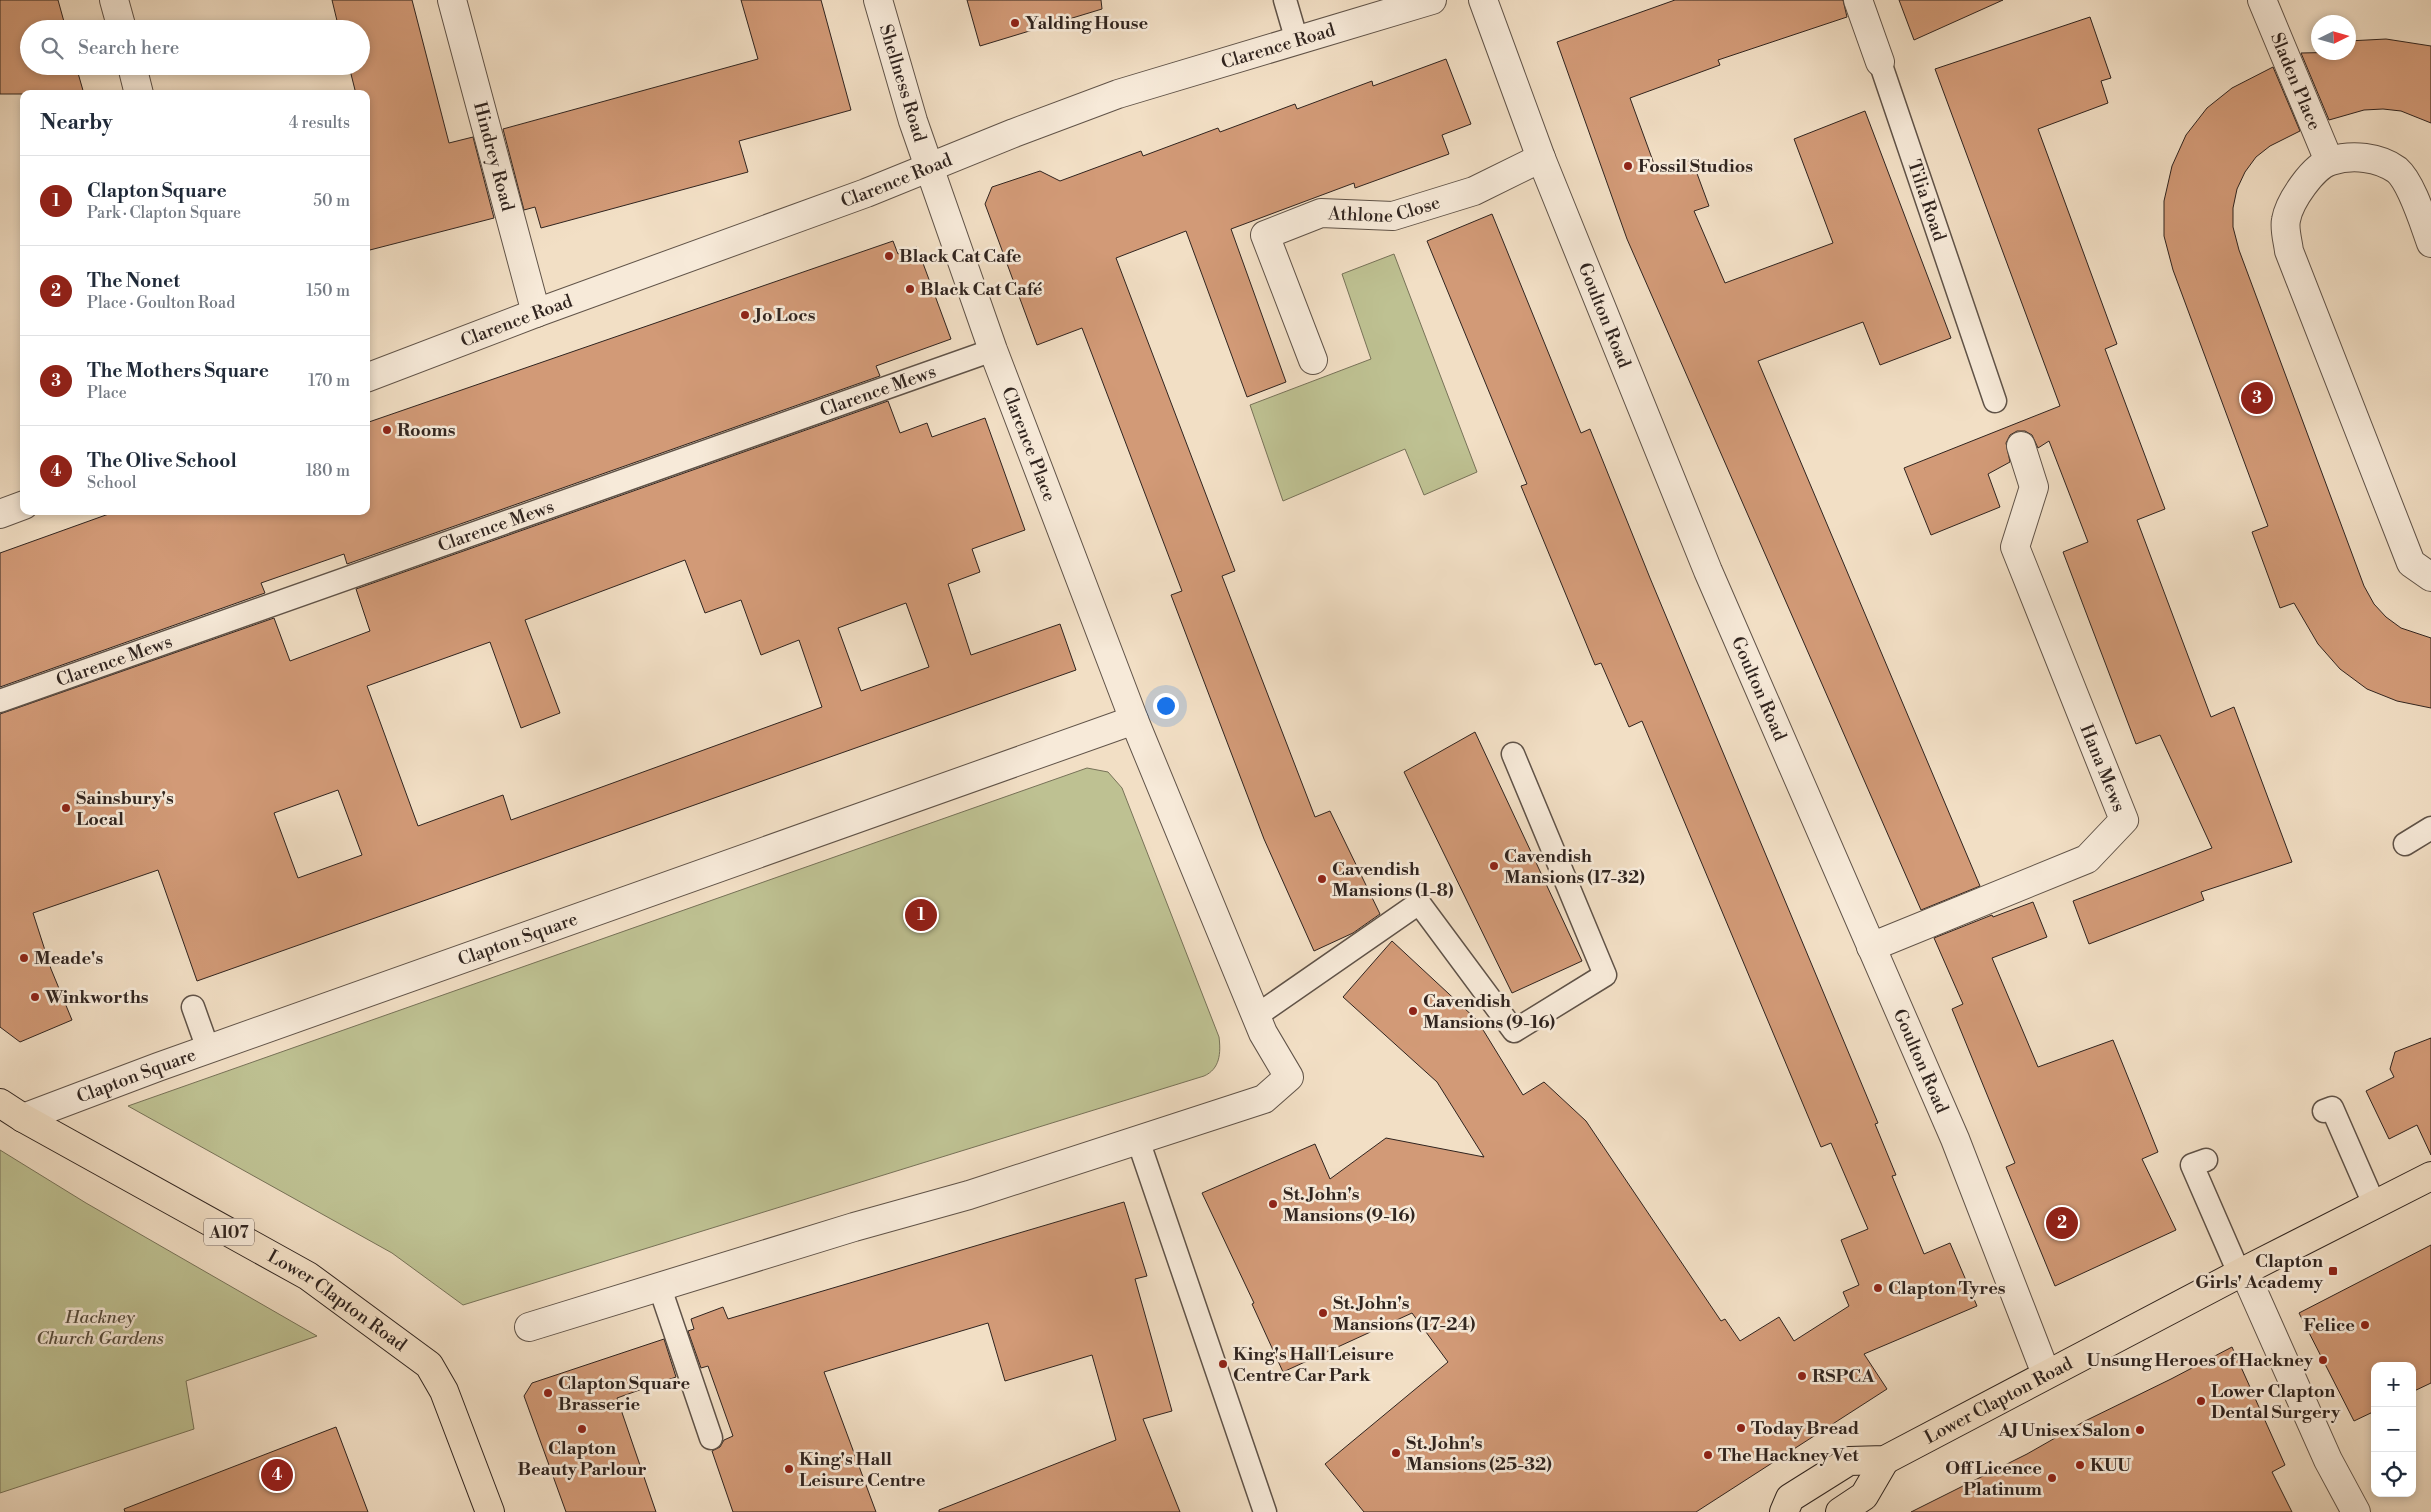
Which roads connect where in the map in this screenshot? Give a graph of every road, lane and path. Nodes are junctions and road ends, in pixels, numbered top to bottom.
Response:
1 (114, 0) edge
2 (452, 0) edge
3 (878, 0) edge
4 (1286, 0) edge
5 (1432, 0) edge
6 (1484, 0) edge
7 (1858, 0) edge
8 (2262, 0) edge
9 (120, 20) edge
10 (1297, 41) junction
11 (1880, 62) joint
12 (135, 75) edge
13 (139, 90) edge
14 (1540, 158) junction
15 (2330, 161) junction
16 (930, 166) junction
17 (2431, 243) edge
18 (536, 313) junction
19 (993, 350) junction
20 (1313, 360) dead end
21 (370, 376) edge
22 (1995, 401) dead end
23 (2021, 446) dead end
24 (20, 506) edge
25 (0, 514) edge
26 (2431, 577) edge
27 (0, 701) edge
28 (1134, 720) junction
29 (1513, 754) dead end
30 (2431, 828) edge
31 (2405, 844) dead end
32 (1871, 947) junction
33 (193, 1007) dead end
34 (1256, 1016) junction
35 (208, 1050) junction
36 (0, 1103) edge
37 (2324, 1111) dead end
38 (23, 1118) junction
39 (1138, 1140) junction
40 (2206, 1160) dead end
41 (2431, 1176) edge
42 (2374, 1204) junction
43 (2242, 1272) junction
44 (660, 1288) junction
45 (529, 1327) dead end
46 (2046, 1374) junction
47 (711, 1438) dead end
48 (1885, 1460) junction
49 (490, 1512) edge
50 (1265, 1512) edge
51 (1784, 1512) edge
52 (1840, 1512) edge
53 (2356, 1512) edge

1 - 9 street
2 - 18 street, Hindrey Road
3 - 16 street, Shellness Road
4 - 10 lane
5 - 10 street, Clarence Road
6 - 14 street, Goulton Road
7 - 11 street, Tilia Road
8 - 15 street, Sladen Place
10 - 16 street, Clarence Road
11 - 22 lane, Tilia Road
12 - 13 street
14 - 20 street, Athlone Close
14 - 32 street, Goulton Road
15 - 17 street
15 - 26 street
16 - 18 street, Clarence Road
16 - 19 street, Clarence Place
18 - 21 street, Clarence Road
19 - 27 lane, Clarence Mews
19 - 28 street, Clarence Place
23 - 32 street, Hana Mews
24 - 25 street
28 - 34 street
28 - 35 street, Clapton Square
29 - 34 lane
30 - 31 lane
32 - 46 street, Goulton Road
33 - 35 lane
34 - 39 street
35 - 38 street, Clapton Square
36 - 38 main road, Lower Clapton Road / A107
37 - 42 lane
38 - 49 main road, Lower Clapton Road / A107
39 - 44 street
39 - 50 lane
40 - 43 lane
41 - 42 main road, Lower Clapton Road
42 - 43 main road, Lower Clapton Road
43 - 46 main road, Lower Clapton Road
43 - 53 street
44 - 45 street
44 - 47 lane
46 - 48 main road, Lower Clapton Road
48 - 51 main road, Lower Clapton Road
48 - 52 main road

